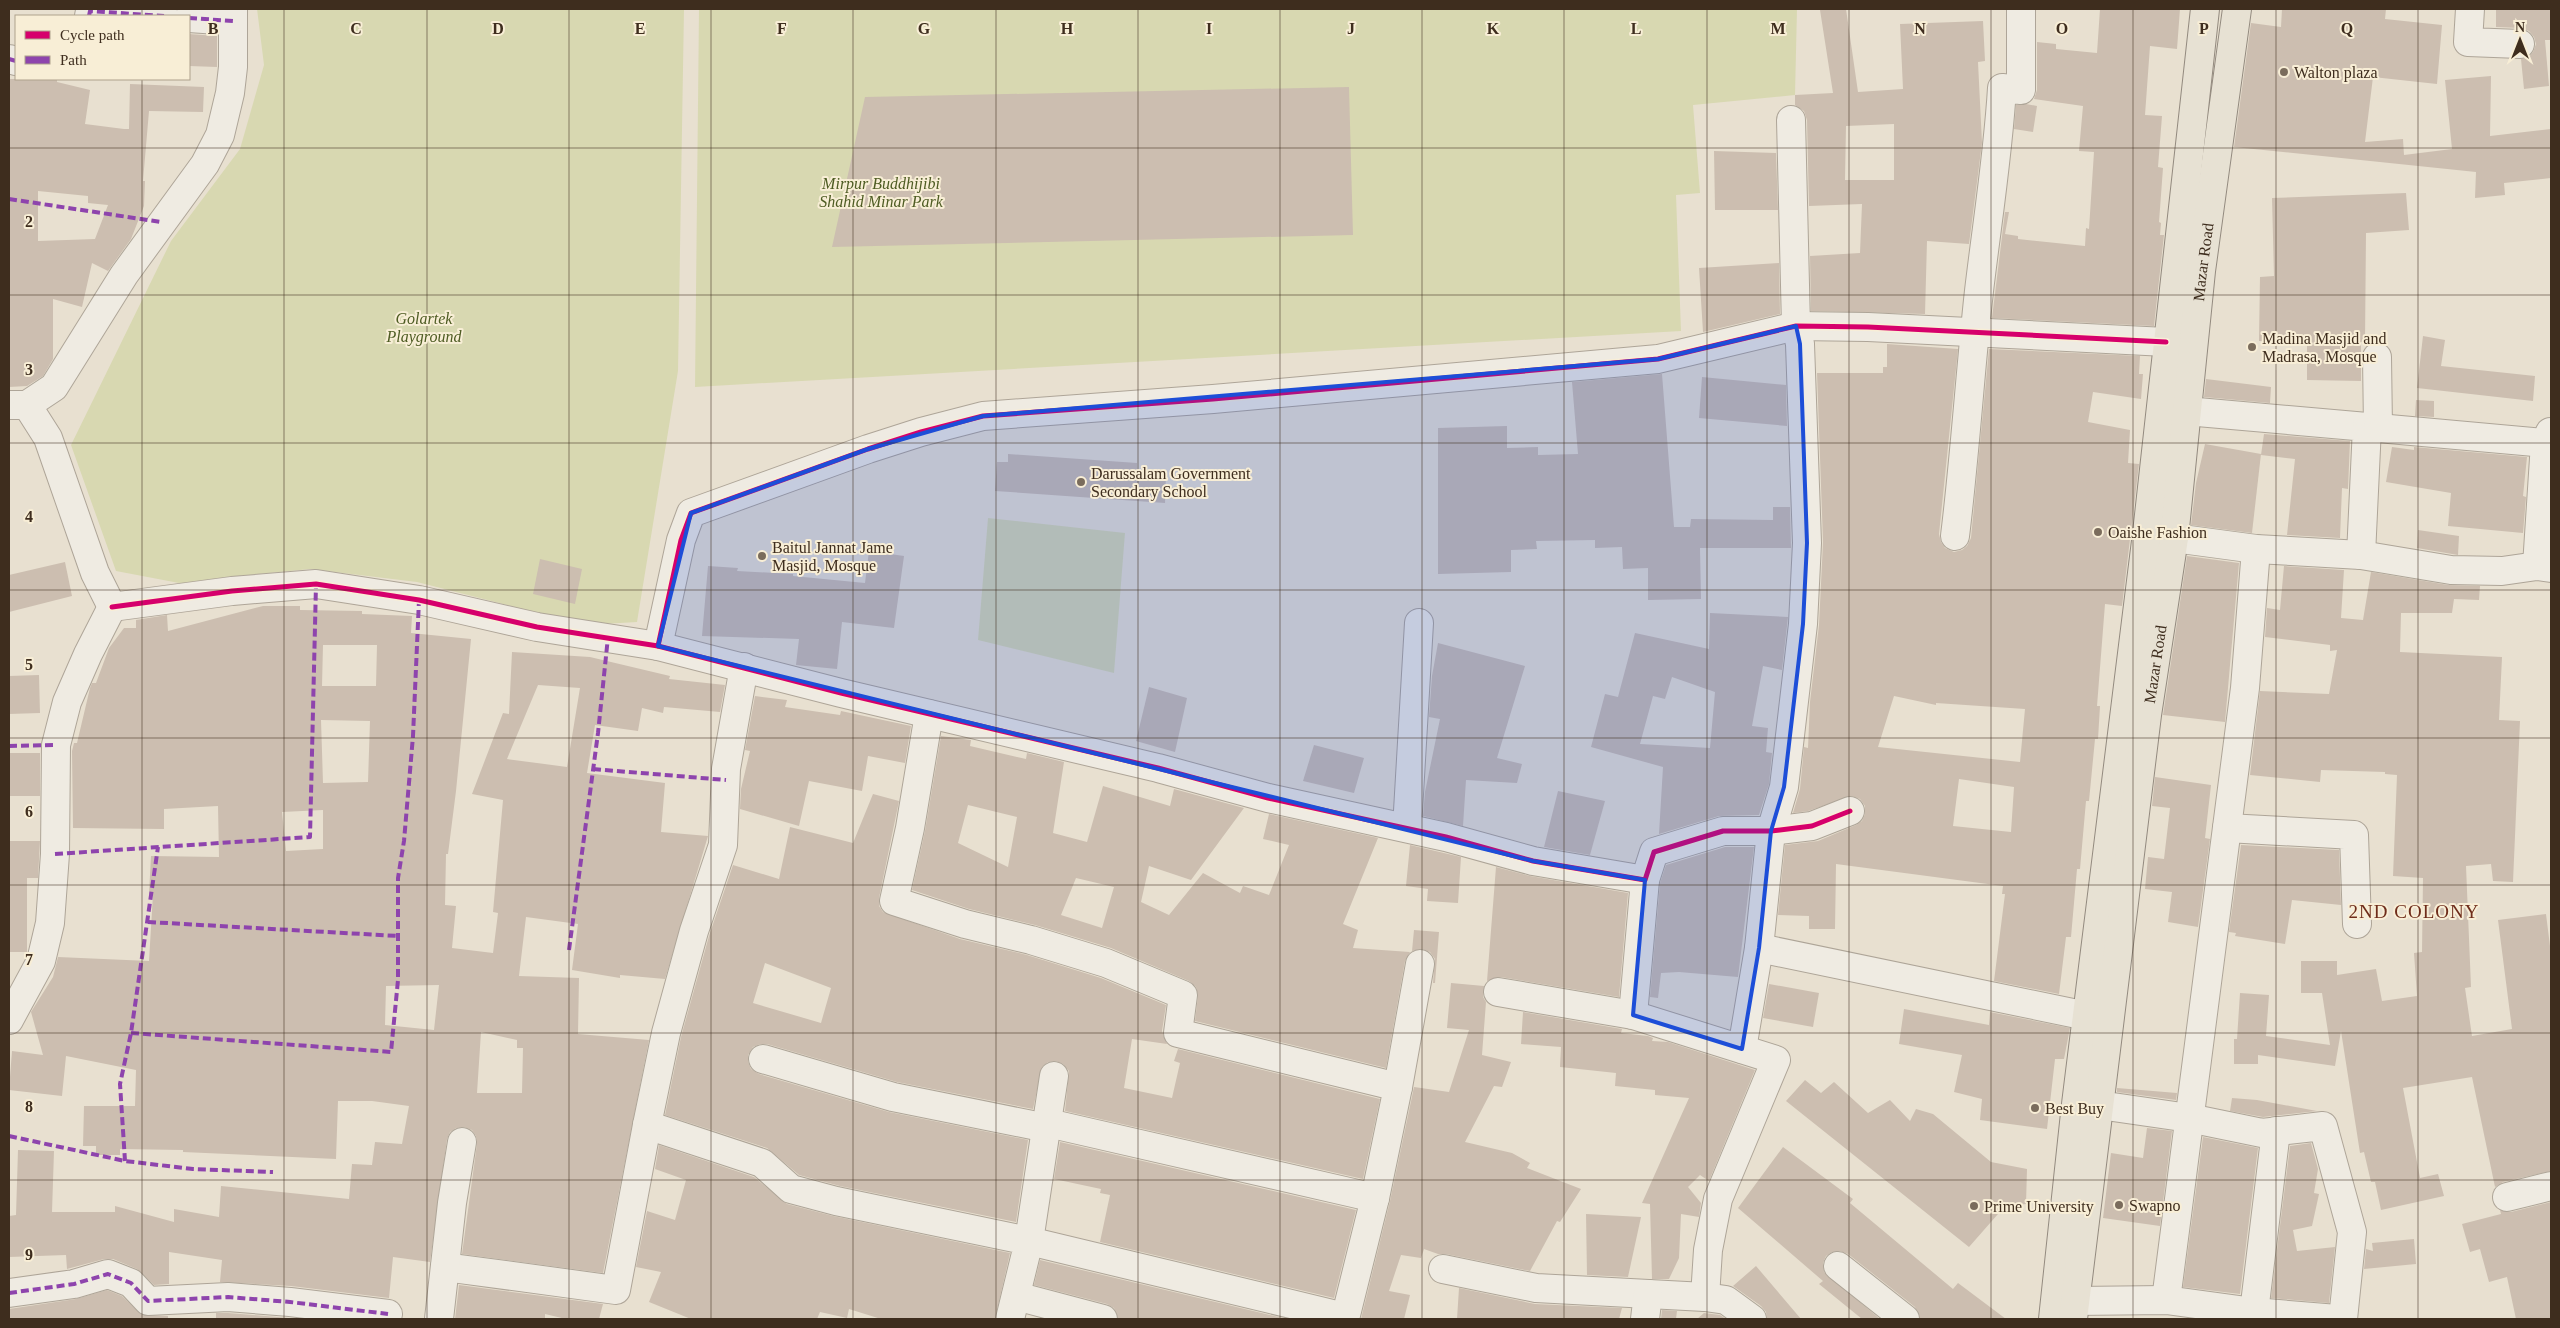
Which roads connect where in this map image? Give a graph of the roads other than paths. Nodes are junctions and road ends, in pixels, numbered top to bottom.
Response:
1 (2021, 9) edge
2 (2205, 9) edge
3 (2238, 9) edge
4 (2470, 9) edge
5 (90, 15) edge
6 (149, 15) edge
7 (233, 15) edge
8 (190, 18) edge
9 (2520, 44) dead end
10 (1791, 120) dead end
11 (1796, 326) junction
12 (1975, 331) junction
13 (2166, 342) junction
14 (2377, 357) dead end
15 (18, 405) edge
16 (2186, 411) junction
17 (2373, 427) junction
18 (2549, 441) edge
19 (1955, 536) dead end
20 (2174, 538) junction
21 (2256, 549) junction
22 (2361, 555) junction
23 (2544, 567) edge
24 (112, 607) junction
25 (1420, 623) dead end
26 (658, 646) junction
27 (744, 667) junction
28 (929, 714) junction
29 (1850, 811) dead end
30 (1407, 828) junction
31 (2227, 828) junction
32 (1771, 830) junction
33 (1645, 880) junction
34 (2357, 924) dead end
35 (1759, 948) junction
36 (1420, 964) dead end
37 (1498, 992) dead end
38 (1633, 1015) junction
39 (2086, 1016) junction
40 (9, 1020) edge
41 (1742, 1049) junction
42 (763, 1059) dead end
43 (1054, 1076) dead end
44 (1398, 1087) junction
45 (2099, 1105) junction
46 (2189, 1118) junction
47 (647, 1125) junction
48 (1048, 1126) junction
49 (2276, 1131) junction
50 (462, 1142) dead end
51 (2551, 1186) edge
52 (2507, 1197) dead end
53 (1375, 1198) junction
54 (1029, 1241) junction
55 (1838, 1266) dead end
56 (445, 1268) junction
57 (1443, 1269) dead end
58 (9, 1293) edge
59 (1705, 1297) junction
60 (2166, 1300) junction
61 (1647, 1307) edge
62 (1013, 1308) edge
63 (2074, 1310) edge
64 (2254, 1312) junction
65 (388, 1314) dead end
66 (1345, 1318) edge
67 (439, 1319) edge
68 (1104, 1319) edge
69 (1752, 1319) edge
70 (1905, 1319) edge
71 (2053, 1319) edge
72 (2337, 1319) edge
73 (2343, 1319) edge

1 - 12 street
2 - 13 main road, Mazar Road
3 - 16 main road, Mazar Road
4 - 9 street
5 - 6 street
7 - 8 street
7 - 15 street
10 - 11 street
11 - 12 street
11 - 26 street
11 - 32 street
12 - 13 street
12 - 19 street
13 - 39 main road, Mazar Road
14 - 17 street
15 - 24 street
16 - 17 street
16 - 20 main road, Mazar Road
17 - 18 street
17 - 22 street
18 - 23 street
20 - 21 street
20 - 45 main road, Mazar Road
21 - 22 street
21 - 31 street
22 - 23 street
24 - 26 street
24 - 40 street
25 - 30 street
26 - 27 street
27 - 28 street
27 - 47 street
28 - 30 street
28 - 44 street
29 - 32 street
30 - 33 street
31 - 34 street
31 - 46 street
32 - 33 street
32 - 35 street
33 - 38 street
35 - 39 street
35 - 41 street
36 - 44 street
37 - 38 street
38 - 41 street
39 - 71 main road, Mazar Road
41 - 59 street
42 - 48 street
43 - 48 street
44 - 53 street
45 - 46 street
45 - 63 main road, Mazar Road
46 - 49 street
46 - 60 street
47 - 54 street
47 - 56 street
48 - 53 street
48 - 54 street
49 - 64 street
49 - 73 street
50 - 56 street
51 - 52 street
53 - 66 street
54 - 62 street
54 - 66 street
55 - 70 street
56 - 67 street
57 - 61 street
58 - 65 street
59 - 61 street
59 - 69 street
60 - 63 street
60 - 64 street
62 - 68 street
64 - 72 street

